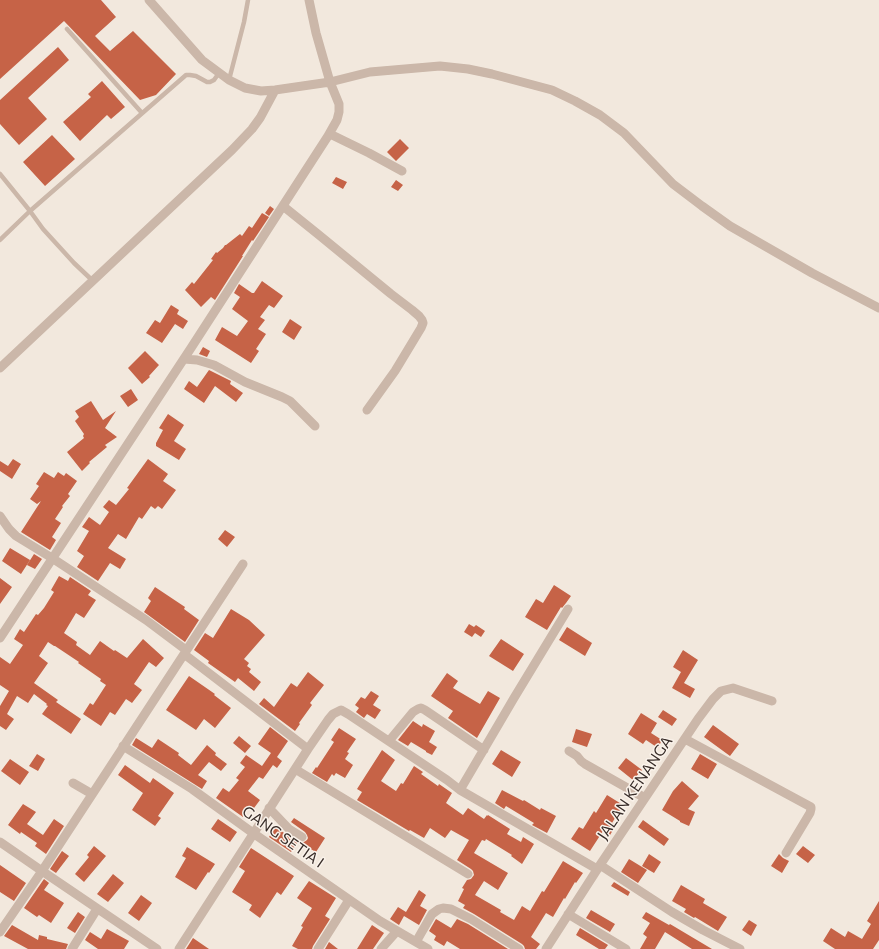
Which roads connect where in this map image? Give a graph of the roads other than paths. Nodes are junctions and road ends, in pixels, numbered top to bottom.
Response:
1 (149, 0) edge
2 (248, 0) edge
3 (309, 0) edge
4 (67, 30) dead end
5 (219, 73) junction
6 (229, 80) junction
7 (330, 82) junction
8 (275, 90) junction
9 (142, 113) junction
10 (330, 134) junction
11 (402, 171) dead end
12 (0, 174) edge
13 (283, 206) junction
14 (30, 211) junction
15 (0, 240) edge
16 (93, 281) junction
17 (879, 308) edge
18 (184, 359) junction
19 (0, 368) edge
20 (367, 410) dead end
21 (316, 426) dead end
22 (0, 516) edge
23 (52, 558) junction
24 (243, 564) dead end
25 (568, 609) dead end
26 (0, 638) edge
27 (185, 652) junction
28 (772, 701) dead end
29 (686, 739) junction
30 (389, 741) junction
31 (123, 746) junction
32 (308, 749) junction
33 (484, 750) junction
34 (569, 751) dead end
35 (295, 769) junction
36 (73, 783) dead end
37 (460, 790) junction
38 (92, 794) junction
39 (645, 798) junction
40 (269, 808) junction
41 (253, 833) junction
42 (302, 837) dead end
43 (0, 842) edge
44 (786, 853) dead end
45 (598, 867) junction
46 (42, 871) junction
47 (468, 874) dead end
48 (349, 900) junction
49 (97, 909) junction
50 (568, 914) junction
51 (396, 931) junction
52 (0, 932) edge
53 (416, 942) junction
54 (72, 949) edge
55 (157, 949) edge
56 (179, 949) edge
57 (318, 949) edge
58 (381, 949) edge
59 (428, 949) edge
60 (519, 949) edge
61 (546, 949) edge
62 (626, 949) edge
63 (740, 949) edge

1 - 5 street
2 - 6 lane
3 - 7 street
4 - 9 lane
5 - 6 street
5 - 9 lane
6 - 8 street
7 - 8 street
7 - 10 street
7 - 17 street
8 - 16 street
9 - 14 lane
10 - 11 street
10 - 13 street
12 - 14 lane
13 - 18 street
13 - 20 street
14 - 15 lane
14 - 16 lane
16 - 19 street
18 - 21 street
18 - 23 street
22 - 23 street
23 - 26 street
23 - 27 street
24 - 27 street
25 - 33 street
27 - 31 street
27 - 32 street
28 - 29 street, JALAN KENANGA
29 - 39 street, JALAN KENANGA
29 - 44 street
30 - 32 street
30 - 33 street
30 - 37 street
31 - 38 street
31 - 41 street, GANG SETIA I
32 - 35 street
33 - 37 street
34 - 39 street
35 - 40 street
35 - 47 street
36 - 38 street
37 - 45 street
38 - 46 street
39 - 45 street, JALAN KENANGA
40 - 41 street
40 - 42 street
41 - 48 street, GANG SETIA I
41 - 56 street
43 - 46 street
45 - 50 street, JALAN KENANGA
45 - 63 street
46 - 49 street
46 - 52 street
48 - 51 street, GANG SETIA I
48 - 57 street
49 - 54 street
49 - 55 street
50 - 61 street, JALAN KENANGA
50 - 62 street
51 - 53 street, GANG SETIA I
51 - 58 street
53 - 59 street, GANG SETIA I
53 - 60 street

